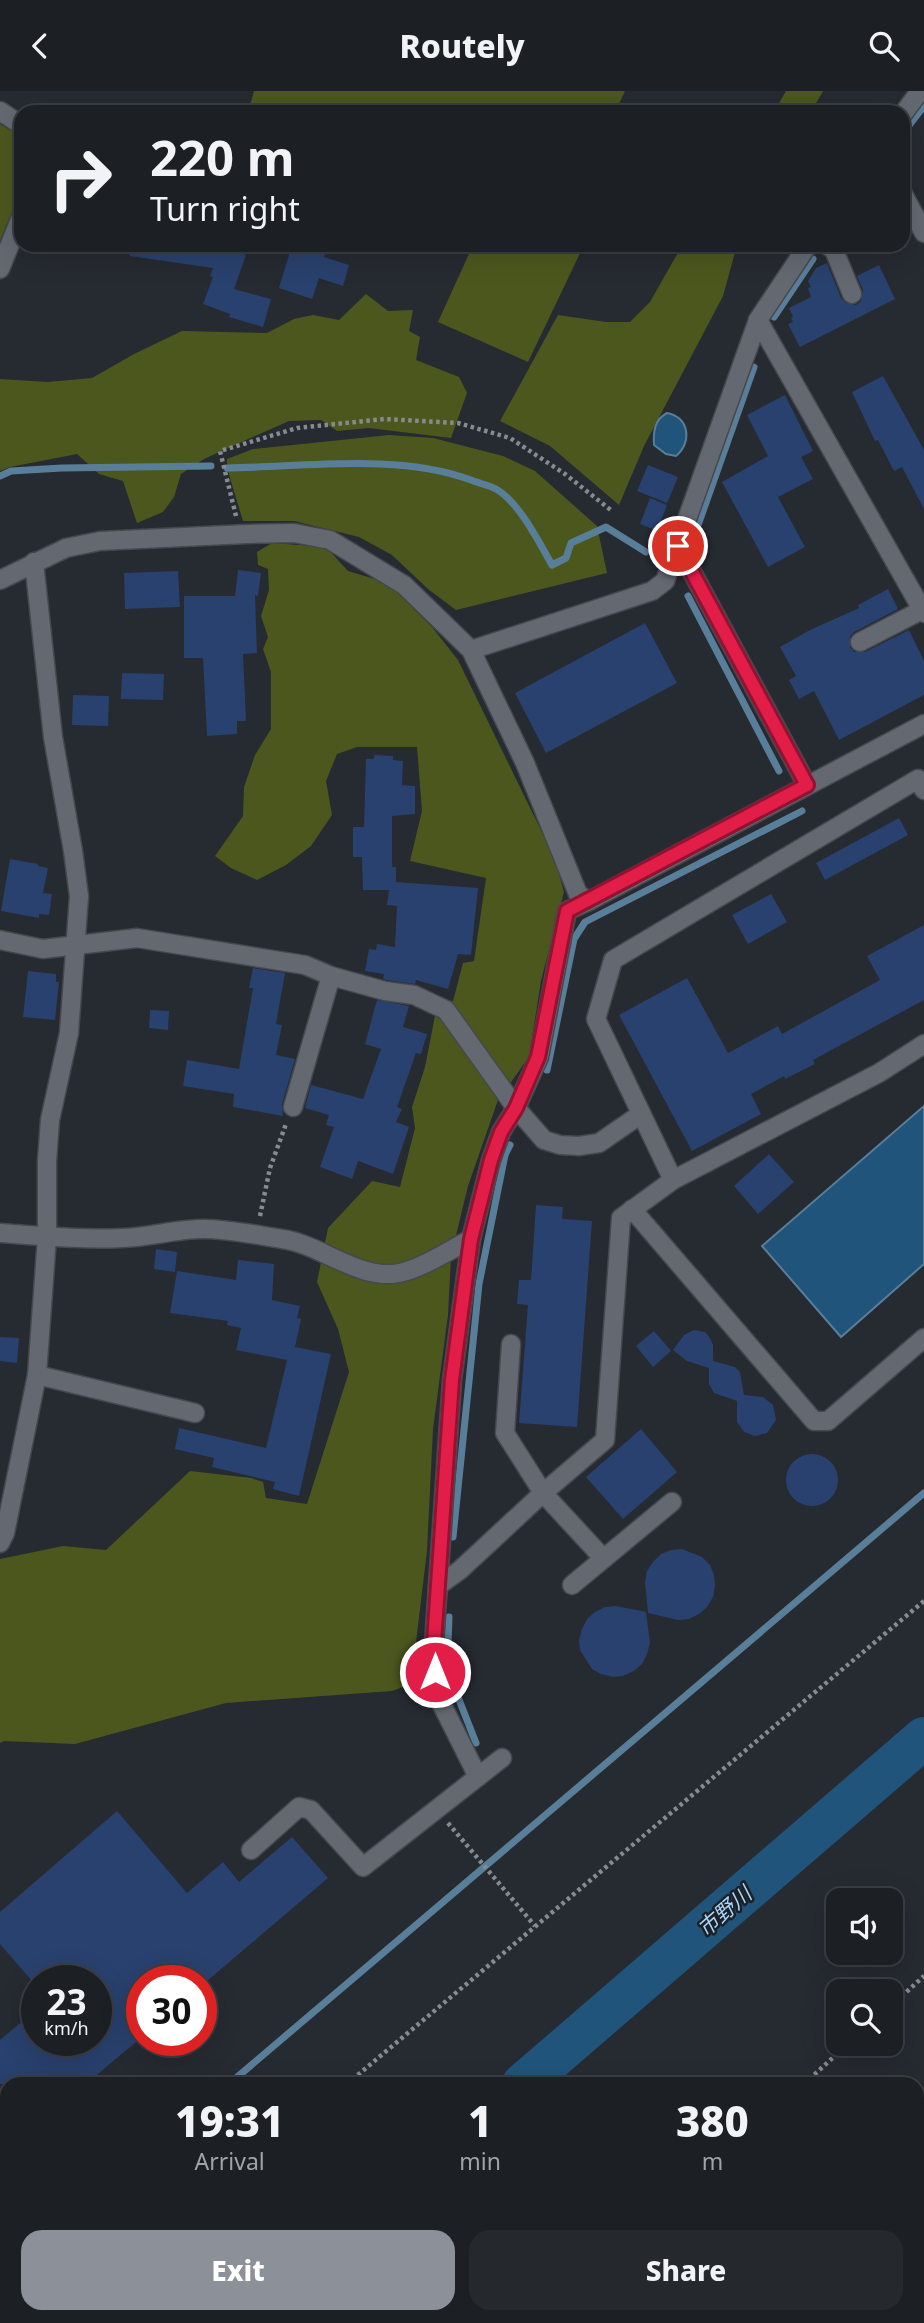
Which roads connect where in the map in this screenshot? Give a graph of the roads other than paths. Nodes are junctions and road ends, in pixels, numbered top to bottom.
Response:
1 (910, 207) edge
2 (924, 233) edge
3 (14, 234) edge
4 (803, 252) edge
5 (835, 252) edge
6 (0, 269) edge
7 (852, 295) dead end
8 (758, 320) junction
9 (678, 546) junction
10 (34, 562) junction
11 (0, 580) edge
12 (923, 611) edge
13 (860, 642) dead end
14 (471, 650) junction
15 (924, 724) edge
16 (807, 785) junction
17 (924, 790) edge
18 (589, 901) junction
19 (0, 940) edge
20 (75, 945) junction
21 (331, 976) junction
22 (924, 1044) edge
23 (293, 1107) road end
24 (516, 1108) junction
25 (640, 1114) junction
26 (673, 1181) junction
27 (632, 1209) junction
28 (0, 1233) edge
29 (47, 1237) junction
30 (471, 1239) junction
31 (924, 1338) edge
32 (511, 1344) dead end
33 (37, 1375) junction
34 (195, 1413) dead end
35 (543, 1493) junction
36 (672, 1502) dead end
37 (0, 1543) edge
38 (603, 1558) junction
39 (572, 1585) dead end
40 (438, 1587) junction
41 (502, 1758) dead end
42 (478, 1777) junction
43 (251, 1850) dead end

1 - 2 street
3 - 6 street
4 - 8 street
5 - 7 street
8 - 9 street
8 - 12 street
9 - 14 street
9 - 16 street
10 - 11 street
10 - 14 street
10 - 20 street
12 - 13 street
14 - 18 street
15 - 16 street
16 - 18 street
17 - 25 street
18 - 24 street
19 - 20 street
20 - 21 street
20 - 29 street
21 - 23 street
21 - 24 street
22 - 26 street
24 - 25 street
24 - 30 street
25 - 26 street
26 - 27 street
27 - 31 street
27 - 35 street
28 - 29 street
29 - 30 street
29 - 33 street
30 - 40 street
32 - 35 street
33 - 34 street
33 - 37 street
35 - 38 street
35 - 40 street
36 - 38 street
38 - 39 street
40 - 42 street
41 - 42 street
42 - 43 street

